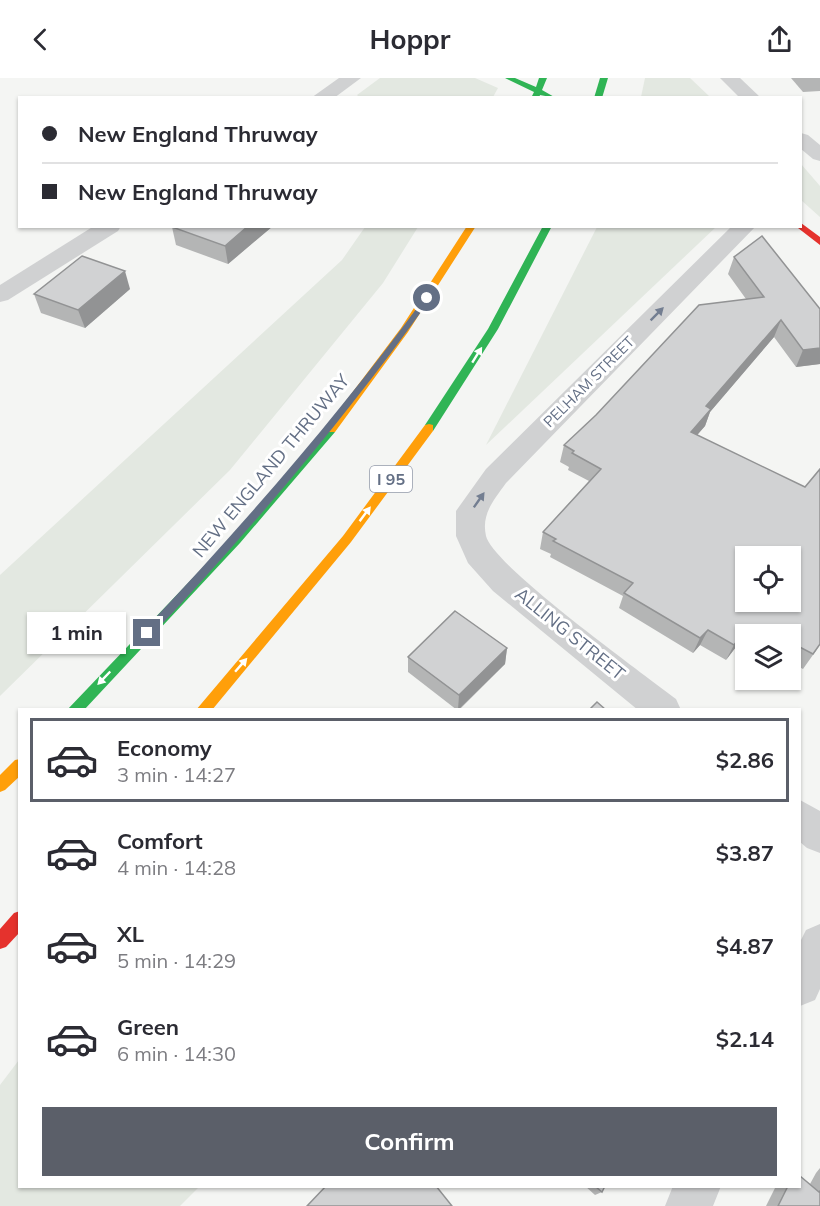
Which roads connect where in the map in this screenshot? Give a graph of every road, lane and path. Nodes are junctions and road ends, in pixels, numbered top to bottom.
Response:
1 (352, 78) edge
2 (509, 78) edge
3 (543, 78) edge
4 (604, 78) edge
5 (729, 78) edge
6 (323, 96) edge
7 (536, 96) edge
8 (549, 96) edge
9 (598, 96) edge
10 (750, 96) edge
11 (804, 128) edge
12 (820, 155) edge
13 (802, 227) edge
14 (107, 228) edge
15 (471, 228) edge
16 (547, 228) edge
17 (742, 228) edge
18 (820, 242) edge
19 (0, 295) edge
20 (479, 555) joint
21 (76, 708) edge
22 (205, 708) edge
23 (662, 708) edge
24 (18, 767) edge
25 (0, 784) edge
26 (801, 819) edge
27 (820, 835) edge
28 (18, 921) edge
29 (0, 941) edge
30 (820, 944) edge
31 (801, 983) edge
32 (698, 1188) edge
33 (689, 1206) edge

1 - 6 street
2 - 8 main road
3 - 7 main road
4 - 9 main road
5 - 10 street
11 - 12 street
13 - 18 main road
14 - 19 street
15 -> 21 main road, NEW ENGLAND THRUWAY
22 -> 16 main road, I 95
20 -> 17 street, PELHAM STREET
20 - 23 street, ALLING STREET
24 - 25 main road
26 - 27 street
28 - 29 main road
30 - 31 street
32 - 33 street

